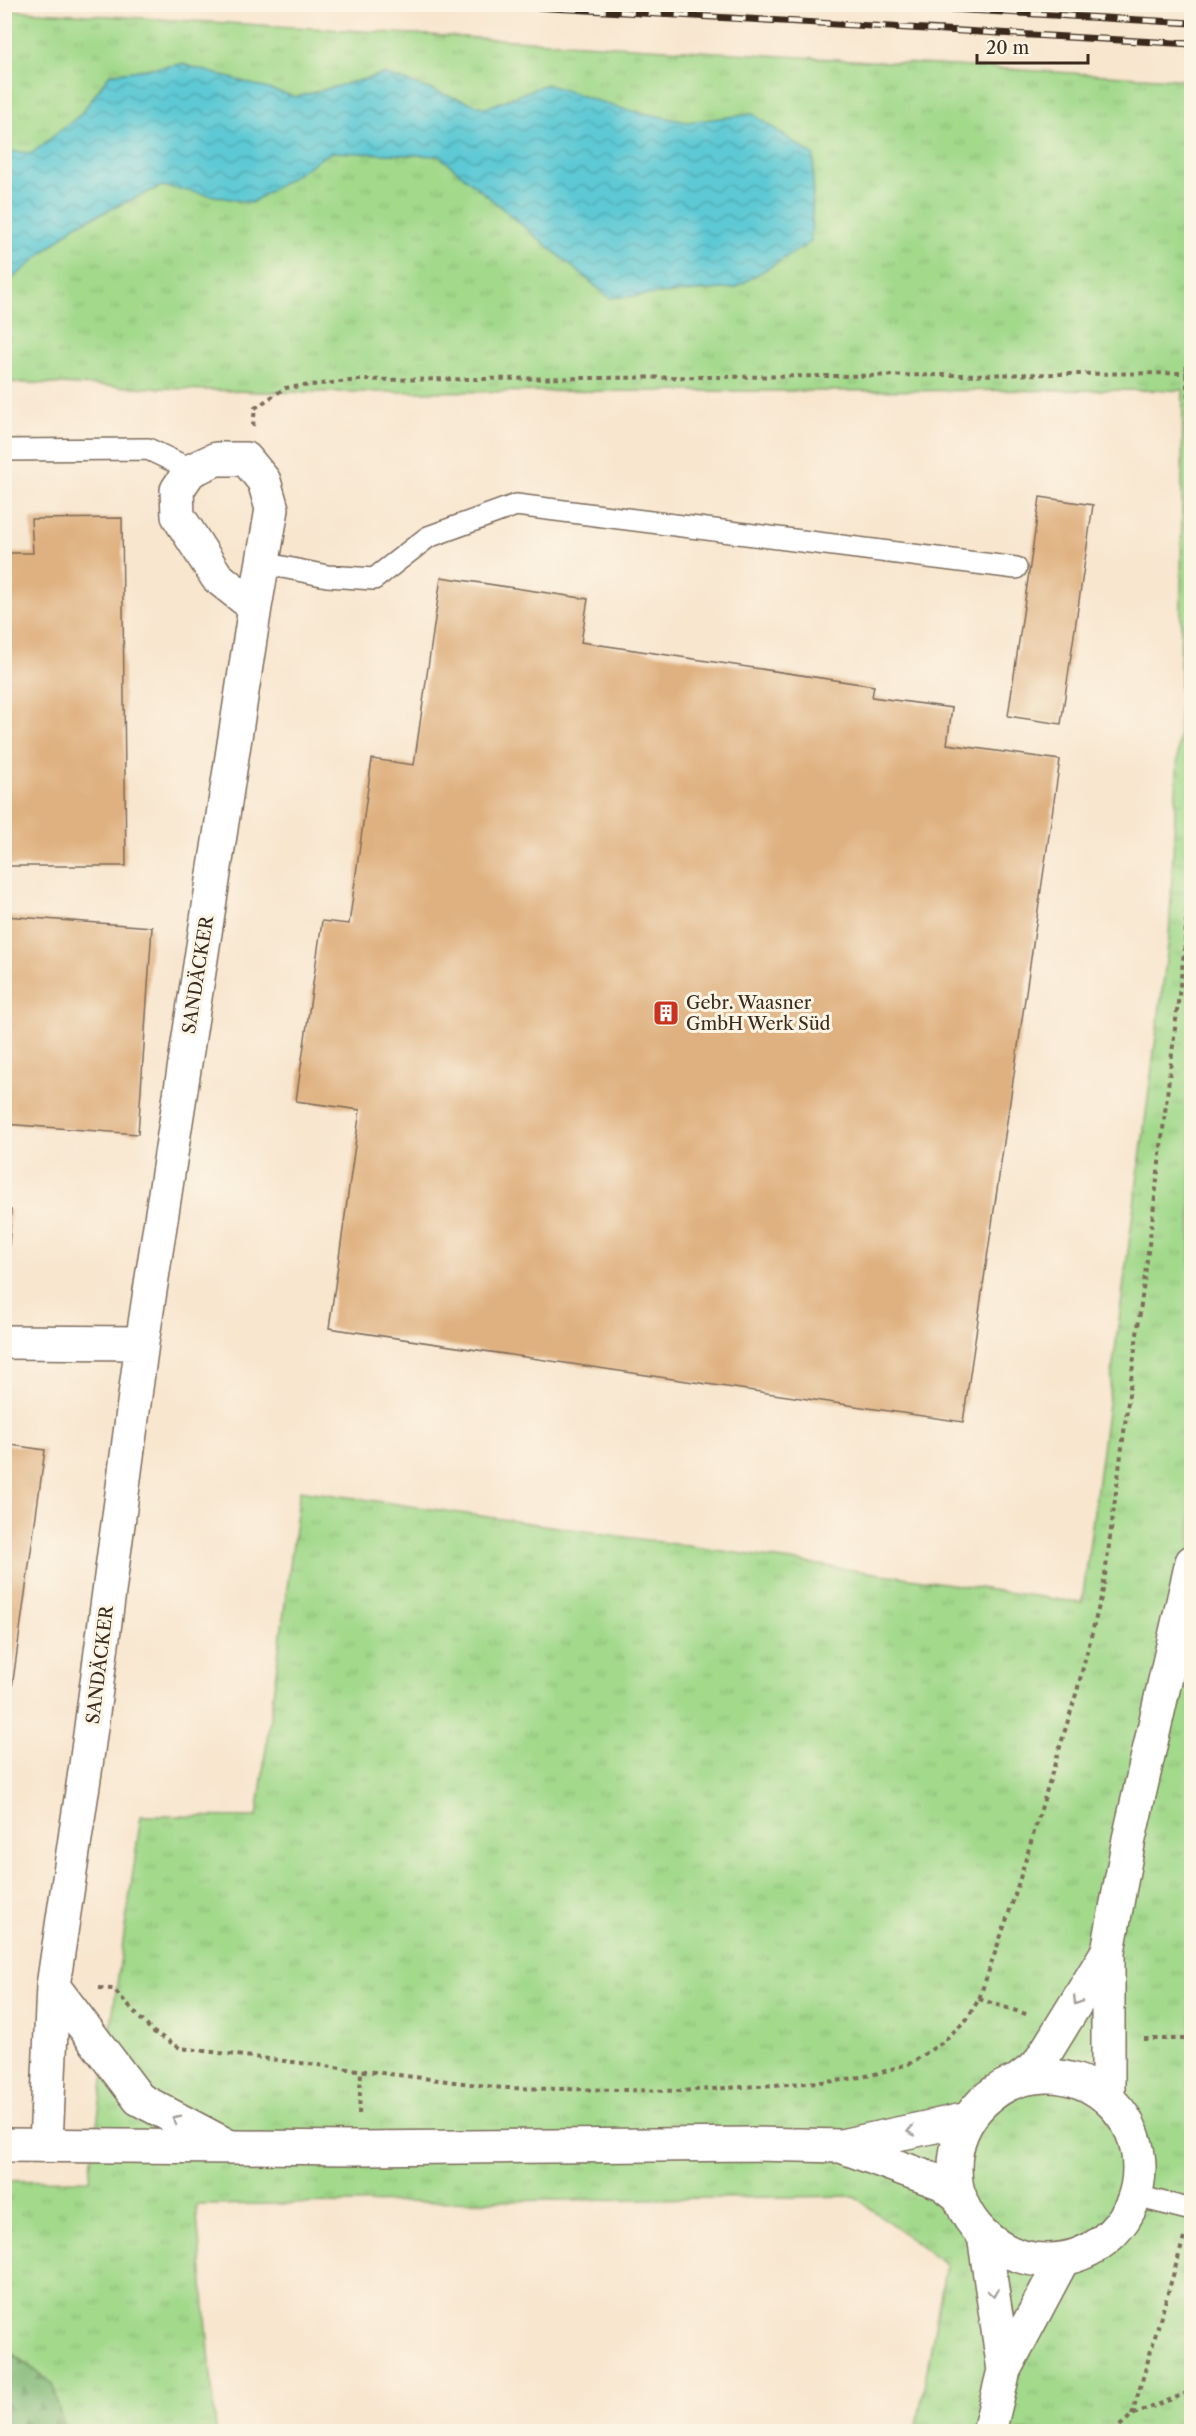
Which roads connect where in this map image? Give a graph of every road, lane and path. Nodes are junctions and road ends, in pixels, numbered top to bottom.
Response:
1 (1191, 312) edge
2 (1186, 373) junction
3 (4, 450) edge
4 (1191, 450) edge
5 (246, 459) junction
6 (192, 470) junction
7 (263, 563) junction
8 (1016, 568) dead end
9 (255, 607) junction
10 (1191, 816) edge
11 (4, 1342) edge
12 (142, 1343) junction
13 (1191, 1562) edge
14 (1191, 1919) edge
15 (1191, 1925) edge
16 (1108, 1952) junction
17 (53, 1986) junction
18 (361, 2071) junction
19 (1021, 2079) junction
20 (1108, 2097) junction
21 (968, 2119) junction
22 (45, 2144) junction
23 (4, 2145) edge
24 (228, 2146) junction
25 (841, 2146) junction
26 (357, 2148) junction
27 (1136, 2196) junction
28 (960, 2197) junction
29 (1191, 2210) edge
30 (984, 2235) junction
31 (1185, 2237) dead end
32 (1063, 2259) junction
33 (1004, 2370) junction
34 (1191, 2391) edge
35 (1132, 2415) junction
36 (989, 2432) edge
37 (1113, 2432) edge

1 - 2 path
2 - 4 path
2 - 5 path
3 - 6 lane
5 - 6 main road
5 - 7 main road, SANDÄCKER
6 - 9 main road
7 - 8 lane
7 - 9 main road, SANDÄCKER
9 - 12 main road, SANDÄCKER
10 - 18 path
11 - 12 main road
12 - 17 main road, SANDÄCKER
13 - 16 main road
14 - 15 path
16 -> 19 main road
16 - 20 main road
17 - 18 path
17 - 22 main road, SANDÄCKER
24 -> 17 main road
18 - 26 path
19 - 20 main road
19 - 21 main road
20 - 27 main road
21 -> 25 main road
21 - 28 main road
22 - 23 main road
22 - 24 main road
24 - 26 main road
25 - 26 main road
25 - 28 main road
27 - 29 lane
27 - 32 main road
28 - 30 main road
30 - 32 main road
30 -> 33 main road
31 - 35 path
32 - 33 main road
33 - 36 main road
34 - 35 path
35 - 37 path

